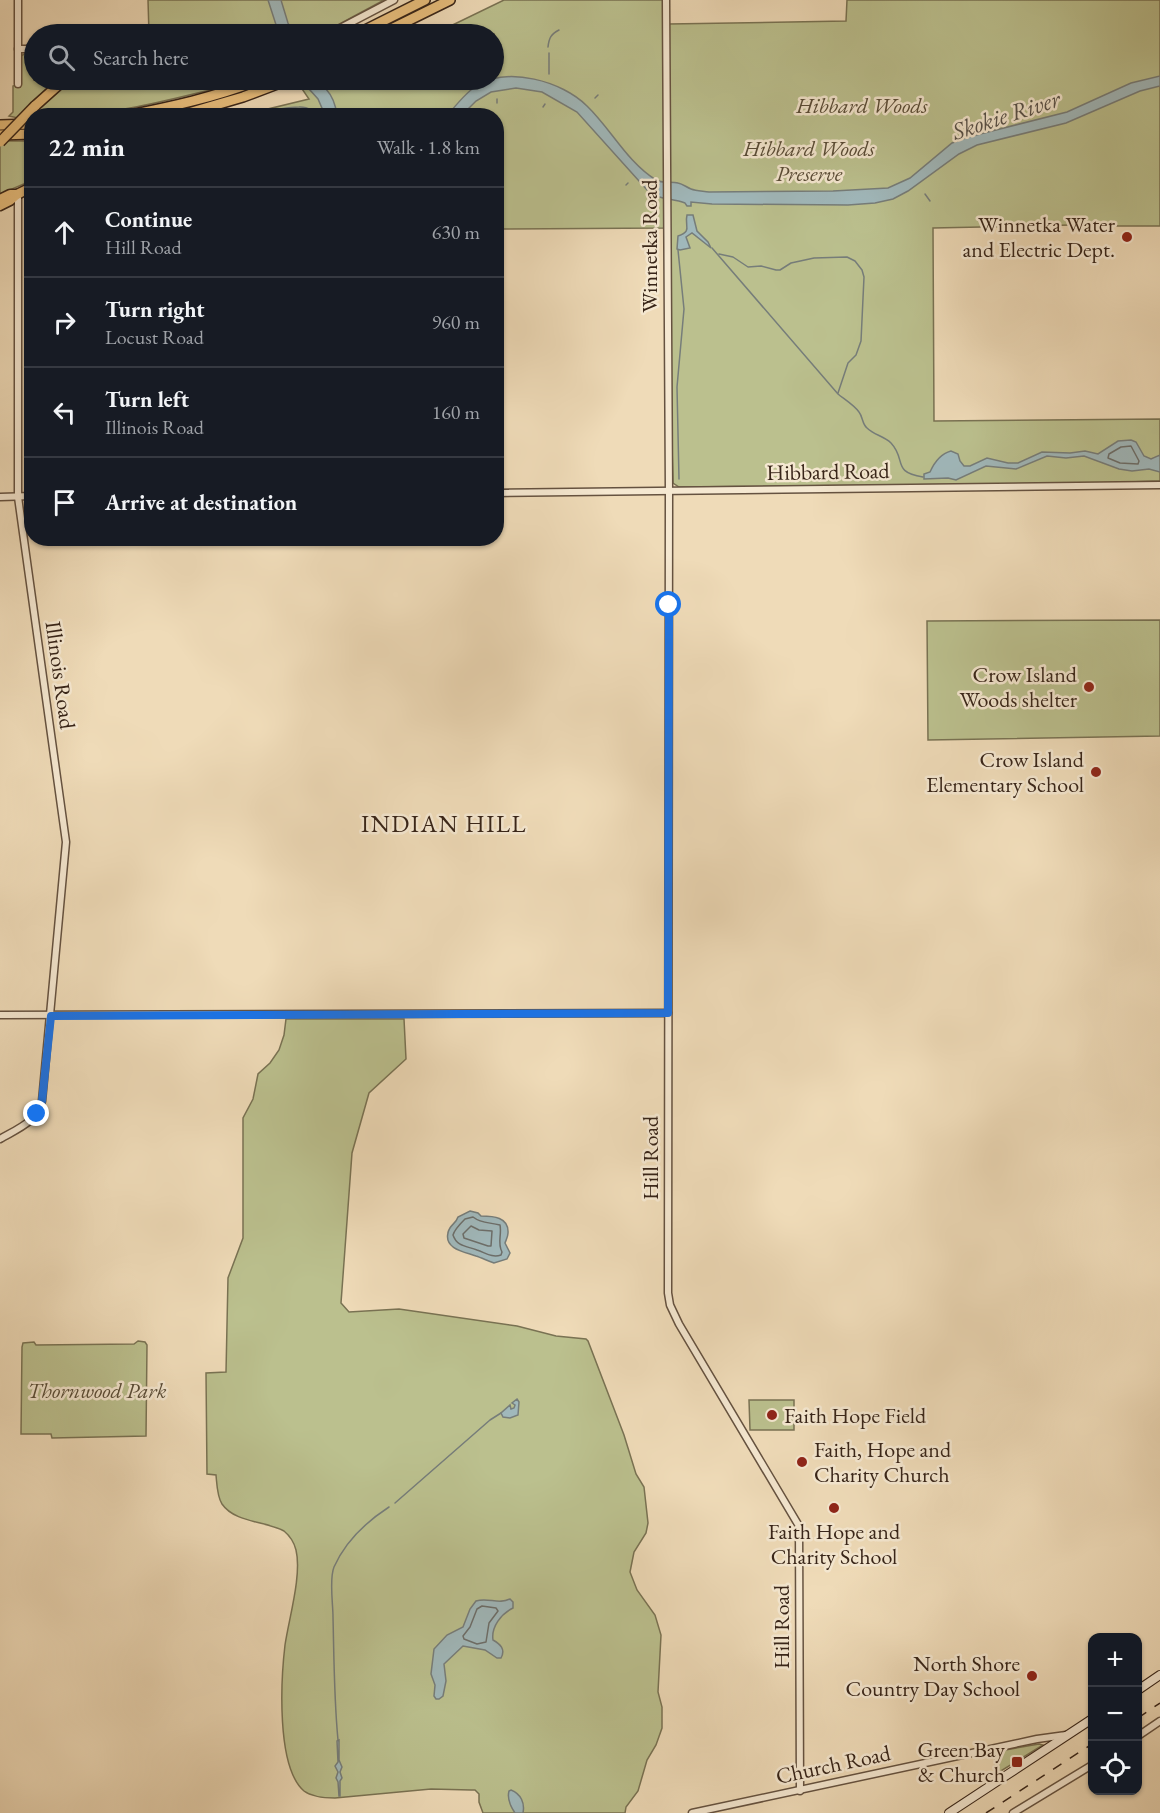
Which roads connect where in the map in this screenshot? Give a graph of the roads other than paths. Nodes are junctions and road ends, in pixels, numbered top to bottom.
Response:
1 (18, 0) edge
2 (394, 0) edge
3 (425, 0) edge
4 (450, 0) edge
5 (666, 0) edge
6 (349, 24) edge
7 (377, 24) edge
8 (401, 24) edge
9 (18, 49) junction
10 (24, 49) edge
11 (18, 84) dead end
12 (53, 90) edge
13 (228, 90) edge
14 (262, 90) edge
15 (243, 97) junction
16 (33, 108) edge
17 (164, 108) edge
18 (205, 108) edge
19 (225, 108) edge
20 (24, 117) edge
21 (24, 124) edge
22 (0, 125) edge
23 (24, 134) edge
24 (0, 135) edge
25 (0, 142) edge
26 (24, 191) edge
27 (18, 194) junction
28 (0, 199) edge
29 (0, 206) edge
30 (1160, 485) edge
31 (669, 491) junction
32 (504, 493) edge
33 (0, 497) edge
34 (18, 497) junction
35 (24, 497) edge
36 (24, 540) edge
37 (25, 546) edge
38 (668, 1013) junction
39 (0, 1015) edge
40 (51, 1016) junction
41 (0, 1139) edge
42 (1160, 1675) edge
43 (1140, 1687) edge
44 (1088, 1721) edge
45 (1160, 1721) edge
46 (1142, 1733) edge
47 (1066, 1735) junction
48 (1017, 1744) junction
49 (1052, 1745) junction
50 (1088, 1767) edge
51 (800, 1791) junction
52 (692, 1813) edge
53 (949, 1813) edge
54 (1013, 1813) edge

1 - 9 street
2 - 6 street
3 - 7 highway
4 - 8 highway
5 - 31 street, Winnetka Road
9 - 10 street
9 - 11 street
12 - 16 highway, bridge
13 - 17 highway
14 - 15 highway
15 - 18 highway
15 - 19 highway
20 - 25 highway, bridge
21 - 22 highway
23 - 24 highway
26 - 27 highway
27 - 28 main road
27 - 29 main road
27 - 34 street, Illinois Road
30 - 31 street, Hibbard Road
31 - 32 street, Hibbard Road
31 - 38 street, Hill Road
33 - 34 street
34 - 35 street
34 - 36 street, Illinois Road
37 - 40 street, Illinois Road
38 - 40 street
38 - 51 street, Hill Road
39 - 40 street
40 - 41 street, Illinois Road
42 - 43 main road
44 - 47 main road
45 - 46 street
47 - 48 street, Church Road
47 - 49 main road
48 - 49 street, Church Road
48 - 51 street, Church Road
49 - 53 main road
50 - 54 street
51 - 52 street, Church Road

